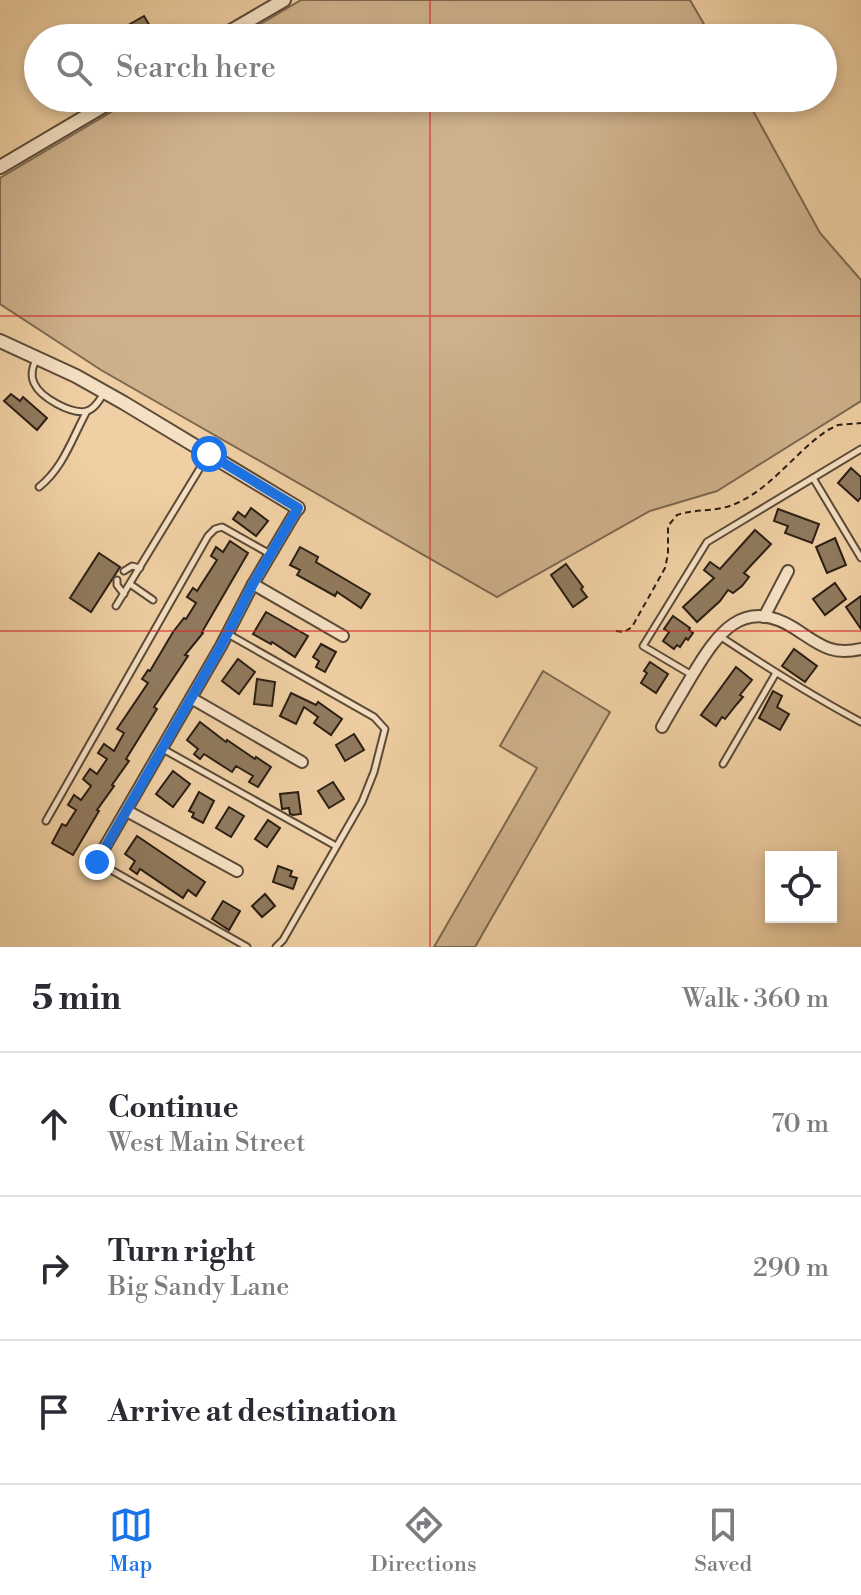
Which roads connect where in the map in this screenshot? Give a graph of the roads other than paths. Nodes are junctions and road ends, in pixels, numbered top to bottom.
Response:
1 (284, 0) edge
2 (243, 24) edge
3 (93, 112) edge
4 (0, 167) edge
5 (0, 341) edge
6 (36, 358) junction
7 (104, 392) junction
8 (87, 411) junction
9 (861, 449) edge
10 (209, 454) junction
11 (813, 478) junction
12 (39, 487) dead end
13 (298, 508) joint
14 (271, 554) junction
15 (861, 558) edge
16 (140, 568) junction
17 (124, 571) dead end
18 (788, 571) dead end
19 (117, 580) dead end
20 (130, 584) junction
21 (253, 584) junction
22 (124, 594) junction
23 (153, 600) dead end
24 (116, 606) dead end
25 (764, 617) junction
26 (228, 634) junction
27 (718, 635) junction
28 (343, 636) dead end
29 (861, 649) edge
30 (776, 673) junction
31 (693, 675) junction
32 (191, 698) junction
33 (861, 722) edge
34 (662, 727) dead end
35 (162, 748) junction
36 (302, 762) dead end
37 (723, 764) dead end
38 (127, 811) junction
39 (46, 821) dead end
40 (336, 846) junction
41 (94, 866) joint
42 (237, 871) dead end
43 (247, 947) edge
44 (276, 947) edge

1 - 2 street
3 - 4 street
5 - 6 street
6 - 7 street
6 - 8 lane
7 - 8 lane
7 - 10 street
8 - 12 lane
9 - 11 lane
10 - 13 street
10 - 16 lane
11 - 15 lane
11 - 31 lane
13 - 14 street
14 - 21 street
14 - 39 lane
16 - 17 lane
16 - 20 lane
18 - 25 street
19 - 22 lane
20 - 22 lane
20 - 23 lane
21 - 26 street
21 - 28 street
22 - 24 lane
25 - 27 street
25 - 29 street
26 - 32 street
26 - 40 lane
27 - 30 lane
27 - 31 street
30 - 33 lane
30 - 37 lane
31 - 34 street
32 - 35 street
32 - 36 street
35 - 38 street
35 - 40 lane
38 - 41 street
38 - 42 street
40 - 44 lane
41 - 43 lane

